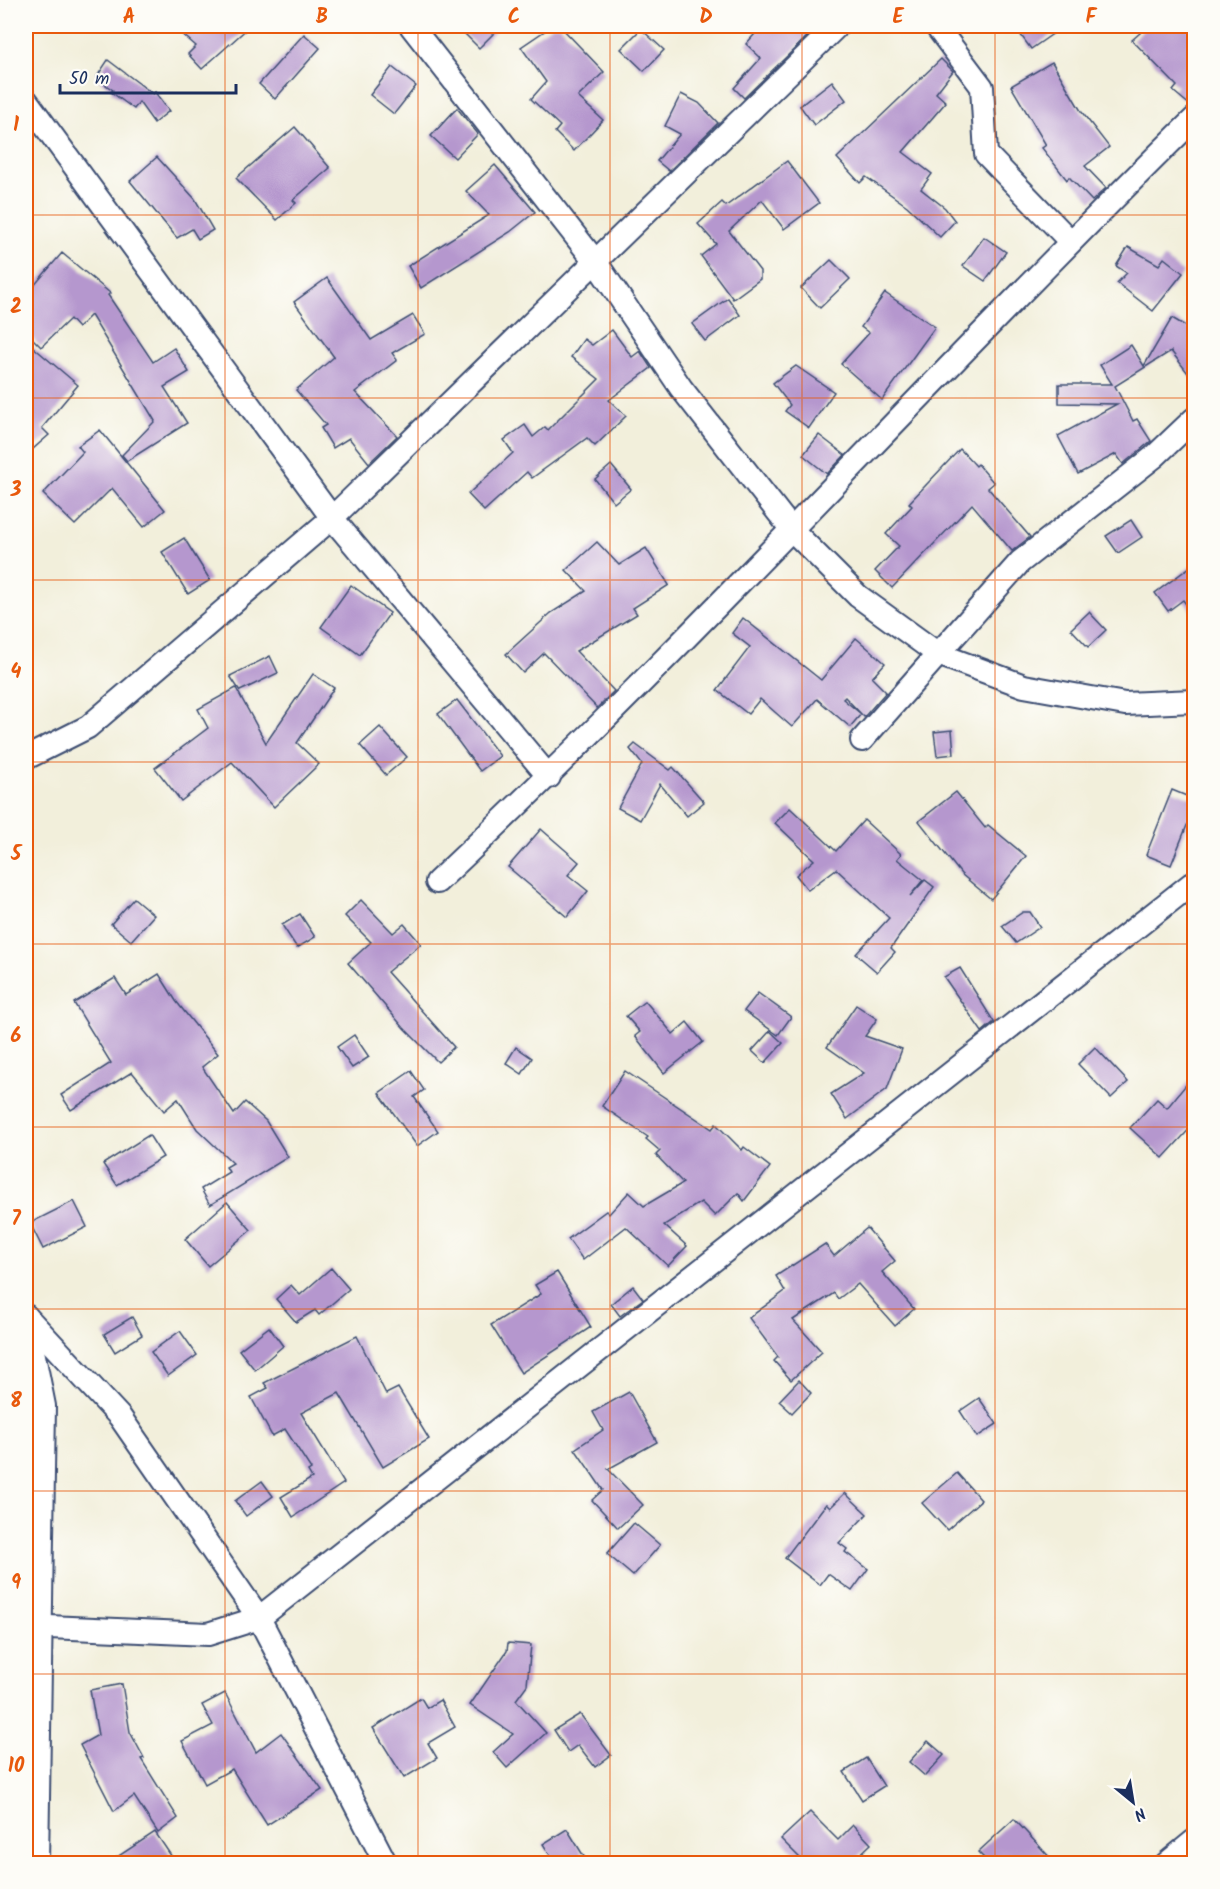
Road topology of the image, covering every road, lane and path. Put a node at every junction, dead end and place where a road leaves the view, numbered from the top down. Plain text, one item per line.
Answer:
1 (411, 26) edge
2 (837, 26) edge
3 (936, 26) edge
4 (26, 100) edge
5 (1194, 119) edge
6 (1070, 241) junction
7 (595, 261) junction
8 (1194, 419) edge
9 (332, 518) junction
10 (792, 530) junction
11 (938, 654) junction
12 (1194, 701) edge
13 (862, 740) dead end
14 (26, 758) edge
15 (549, 777) junction
16 (437, 882) dead end
17 (1194, 882) edge
18 (26, 1316) edge
19 (259, 1618) junction
20 (33, 1627) edge
21 (1194, 1841) edge
22 (37, 1863) edge
23 (386, 1863) edge
24 (1166, 1863) edge

1 - 7 street
2 - 7 street
3 - 6 street
4 - 9 street
5 - 6 street
6 - 10 street
7 - 9 street
7 - 10 street
8 - 11 street
9 - 14 street
9 - 15 street
10 - 11 street
10 - 15 street
11 - 12 street
11 - 13 street
15 - 16 street
17 - 19 street
18 - 19 street
18 - 20 street
19 - 20 street
19 - 23 street
20 - 22 street
21 - 24 street

